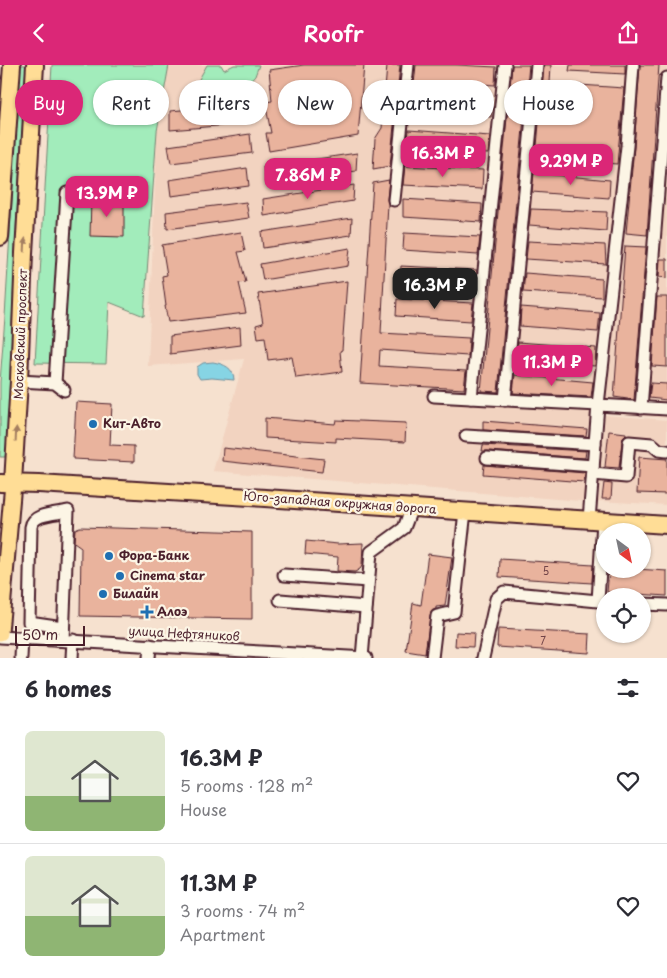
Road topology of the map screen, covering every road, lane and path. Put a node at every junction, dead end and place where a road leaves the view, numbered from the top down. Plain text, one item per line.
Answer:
1 (12, 65) edge
2 (35, 65) edge
3 (408, 65) edge
4 (504, 65) edge
5 (537, 65) edge
6 (633, 65) edge
7 (667, 78) edge
8 (67, 193) dead end
9 (394, 200) dead end
10 (0, 237) edge
11 (19, 381) junction
12 (434, 396) dead end
13 (471, 398) junction
14 (505, 400) junction
15 (598, 405) junction
16 (641, 407) junction
17 (667, 409) edge
18 (466, 436) dead end
19 (595, 444) junction
20 (667, 451) edge
21 (487, 458) dead end
22 (593, 470) junction
23 (7, 483) edge
24 (412, 507) junction
25 (465, 511) junction
26 (596, 520) junction
27 (667, 525) edge
28 (284, 575) dead end
29 (368, 581) junction
30 (601, 588) edge
31 (280, 600) dead end
32 (596, 600) edge
33 (651, 604) edge
34 (667, 605) edge
35 (366, 607) junction
36 (63, 627) junction
37 (0, 635) edge
38 (22, 638) junction
39 (68, 640) junction
40 (150, 645) junction
41 (21, 658) edge
42 (72, 658) edge
43 (149, 658) edge
44 (362, 658) edge
45 (366, 658) edge
46 (432, 658) edge
47 (483, 658) edge

1 - 10 highway
11 -> 2 highway, Московский проспект
3 - 9 street
4 - 13 street
5 - 14 street
6 - 15 street
7 - 16 street
8 - 11 street
23 -> 11 highway, Московский проспект
12 - 13 street
13 - 14 street
14 - 15 street
15 - 16 street
15 - 19 street
16 - 17 street
18 - 19 street
19 - 22 street
20 - 22 street
21 - 22 street
22 - 26 street
23 - 24 highway, Юго-западная окружная дорога
23 - 37 main road, Московский проспект
24 - 25 highway, Юго-западная окружная дорога
24 - 29 street
25 - 26 highway, Юго-западная окружная дорога
25 - 46 street
26 - 27 highway, Юго-западная окружная дорога
26 - 30 street
28 - 29 street
29 - 35 street
31 - 35 street
32 - 47 street
33 - 34 street
35 - 44 street
36 - 36 street
36 - 39 street
37 - 38 street, улица Нефтяников
38 - 39 street, улица Нефтяников
38 - 41 street
39 - 40 street, улица Нефтяников
39 - 42 street
40 - 43 street
40 - 44 street, улица Нефтяников
44 - 45 street, улица Нефтяников

